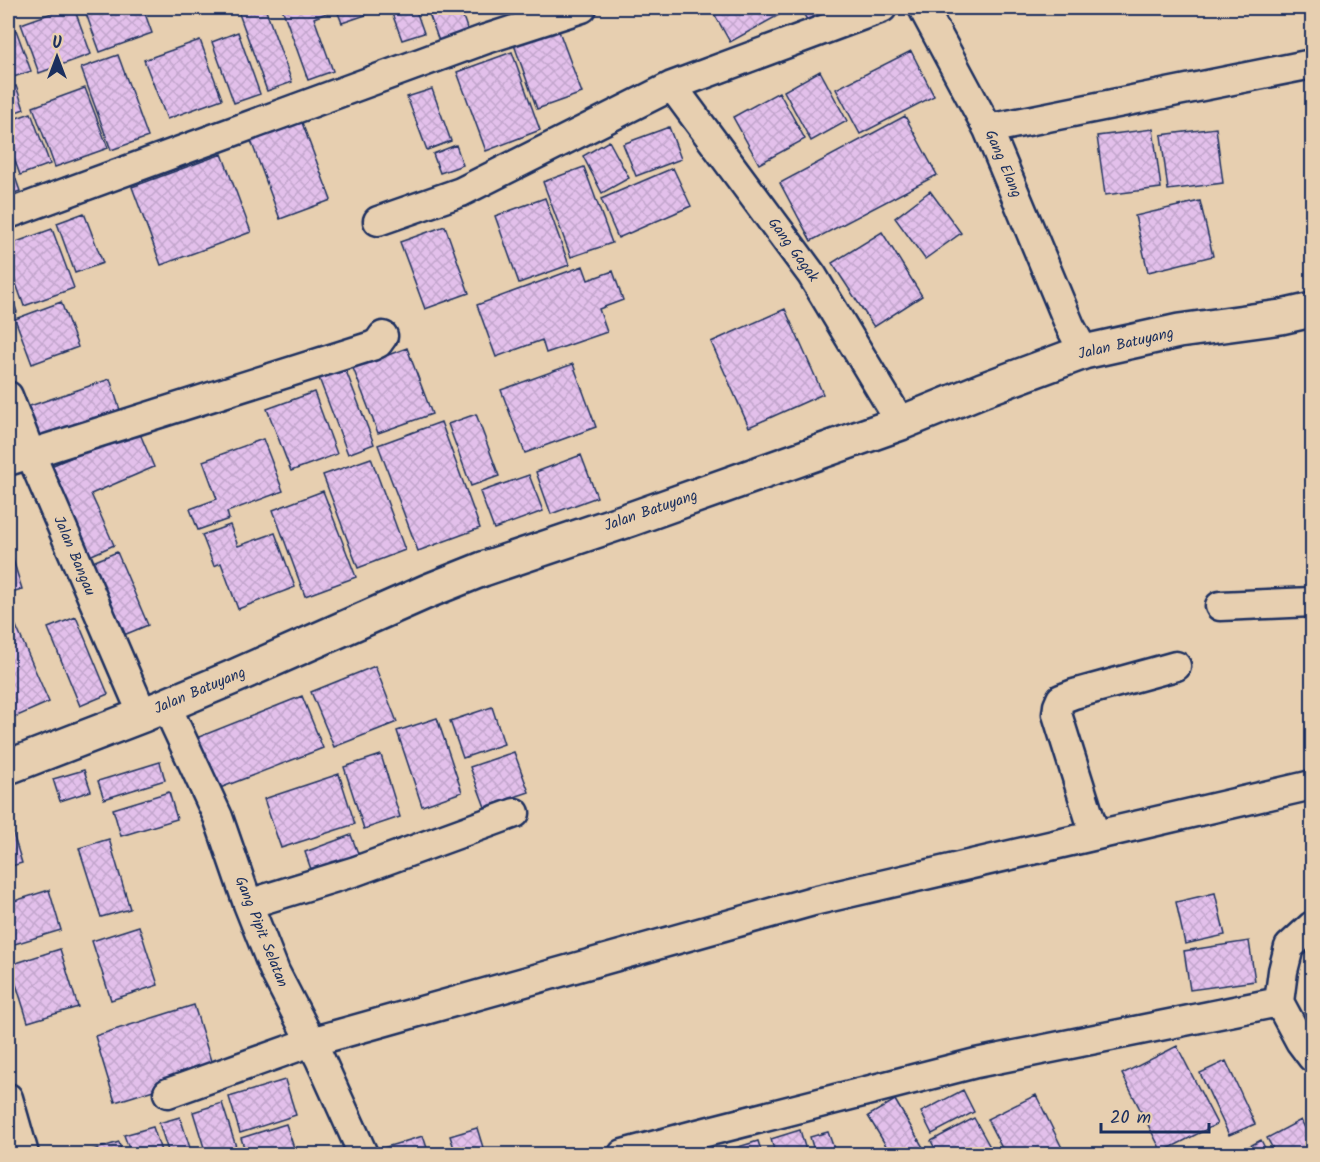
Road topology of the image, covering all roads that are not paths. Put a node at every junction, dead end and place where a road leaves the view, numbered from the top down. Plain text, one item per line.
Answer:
1 (582, 8) edge
2 (882, 8) edge
3 (924, 8) edge
4 (1312, 64) edge
5 (672, 86) junction
6 (988, 129) junction
7 (8, 214) edge
8 (378, 221) dead end
9 (1312, 310) edge
10 (382, 336) dead end
11 (1077, 339) junction
12 (8, 396) edge
13 (901, 423) junction
14 (19, 458) edge
15 (1312, 602) edge
16 (1220, 606) dead end
17 (1176, 666) dead end
18 (154, 710) junction
19 (8, 767) edge
20 (1312, 784) edge
21 (515, 813) dead end
22 (1095, 835) junction
23 (248, 904) junction
24 (1312, 926) edge
25 (1278, 1002) junction
26 (311, 1042) junction
27 (1312, 1057) edge
28 (168, 1093) dead end
29 (8, 1098) edge
30 (24, 1155) edge
31 (363, 1155) edge
32 (624, 1155) edge

1 - 7 street
2 - 5 street
3 - 6 street, Gang Elang
4 - 6 street
5 - 8 street
5 - 13 street, Gang Gagak
6 - 11 street, Gang Elang
9 - 11 street, Jalan Batuyang
10 - 14 street
11 - 13 street, Jalan Batuyang
12 - 14 street, Jalan Bangau
13 - 18 street, Jalan Batuyang
14 - 18 street, Jalan Bangau
15 - 16 street
17 - 22 street
18 - 19 street, Jalan Batuyang
18 - 23 street, Gang Pipit Selatan
20 - 22 street
21 - 23 street
22 - 26 street
23 - 26 street, Gang Pipit Selatan
24 - 25 street
25 - 27 street
25 - 32 street
26 - 28 street
26 - 31 street, Gang Pipit Selatan
29 - 30 street

